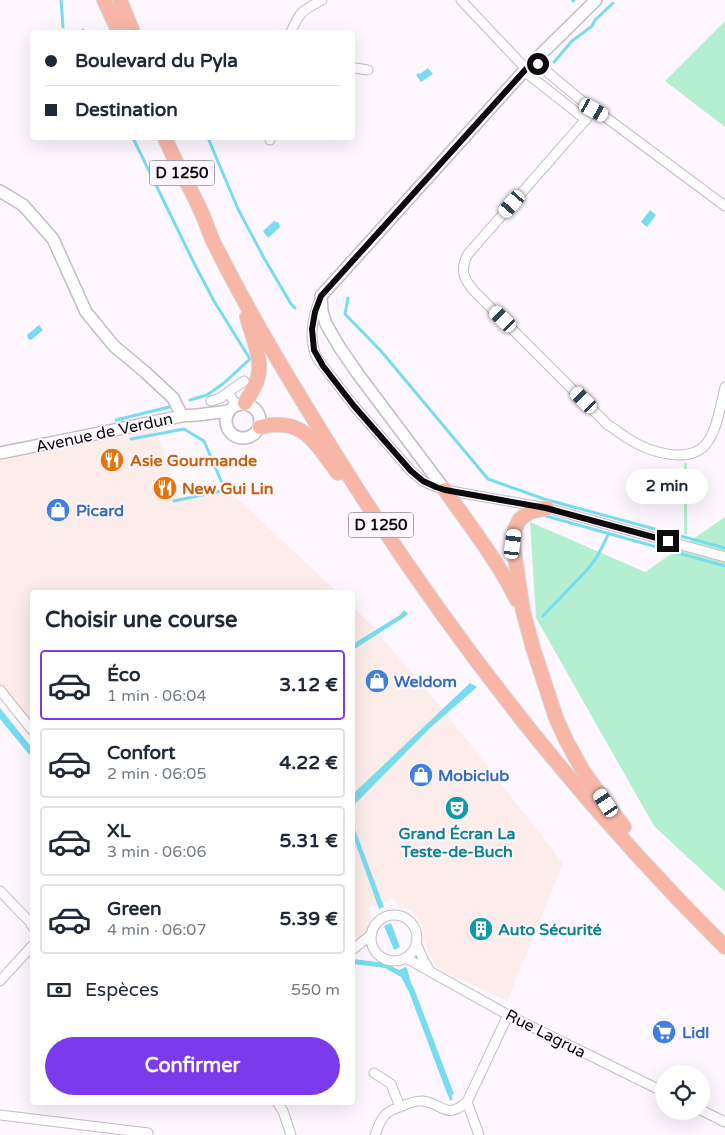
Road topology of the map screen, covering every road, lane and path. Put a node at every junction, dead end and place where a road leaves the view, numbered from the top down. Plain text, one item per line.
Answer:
1 (104, 0) edge
2 (120, 0) edge
3 (322, 0) edge
4 (461, 0) edge
5 (596, 0) edge
6 (118, 30) edge
7 (132, 30) edge
8 (292, 30) edge
9 (528, 67) junction
10 (355, 68) edge
11 (368, 70) dead end
12 (594, 110) junction
13 (586, 120) junction
14 (166, 140) edge
15 (175, 140) edge
16 (0, 191) edge
17 (725, 206) edge
18 (200, 208) junction
19 (238, 290) junction
20 (321, 296) junction
21 (244, 381) dead end
22 (725, 387) edge
23 (228, 392) junction
24 (211, 402) dead end
25 (236, 406) junction
26 (208, 414) junction
27 (182, 416) junction
28 (226, 425) junction
29 (260, 427) junction
30 (0, 453) edge
31 (445, 490) junction
32 (546, 508) junction
33 (395, 548) junction
34 (725, 557) edge
35 (523, 612) junction
36 (0, 690) edge
37 (30, 728) edge
38 (0, 891) edge
39 (30, 922) edge
40 (705, 927) junction
41 (372, 934) junction
42 (416, 943) junction
43 (355, 947) edge
44 (725, 947) edge
45 (30, 948) edge
46 (355, 949) edge
47 (376, 952) junction
48 (406, 958) junction
49 (430, 971) junction
50 (0, 981) edge
51 (508, 1015) junction
52 (374, 1073) dead end
53 (655, 1088) edge
54 (467, 1102) junction
55 (279, 1105) edge
56 (400, 1107) junction
57 (710, 1114) edge
58 (0, 1116) edge
59 (725, 1122) edge
60 (148, 1133) dead end
61 (291, 1135) edge
62 (375, 1135) edge
63 (479, 1135) edge

1 - 6 main road
2 - 7 main road
3 - 8 street
4 - 9 street
5 - 9 street
9 - 12 street
9 - 13 street
9 - 20 street
10 - 11 street
12 - 13 street
12 - 17 street
13 - 22 street
14 - 18 main road, D 1250
15 - 18 main road, D 1250
16 - 27 street
18 - 19 main road, D 1250
19 - 25 main road
19 - 33 main road, D 1250
20 - 31 street
20 - 31 street
21 - 23 street
23 - 24 street
23 - 25 street
25 - 26 street, Avenue de Verdun
25 - 28 street
25 - 29 street
26 - 27 street, Avenue de Verdun
26 - 28 street
27 - 30 street, Avenue de Verdun
28 - 29 street
29 - 33 main road
31 - 32 street
31 - 35 main road
32 - 34 street
32 - 35 main road
33 - 40 main road, D 1250
35 - 40 main road
36 - 37 street
38 - 39 street
40 - 44 main road, D 1250
41 - 42 street
41 - 43 street
41 - 47 street
42 - 48 street
42 - 49 street
45 - 50 street
46 - 47 street
47 - 48 street
48 - 49 street, Rue Lagrua
49 - 51 street, Rue Lagrua
51 - 53 street, Rue Lagrua
51 - 54 street
52 - 56 street
54 - 56 street
54 - 63 street
55 - 61 street
56 - 62 street
57 - 59 street
58 - 60 street

